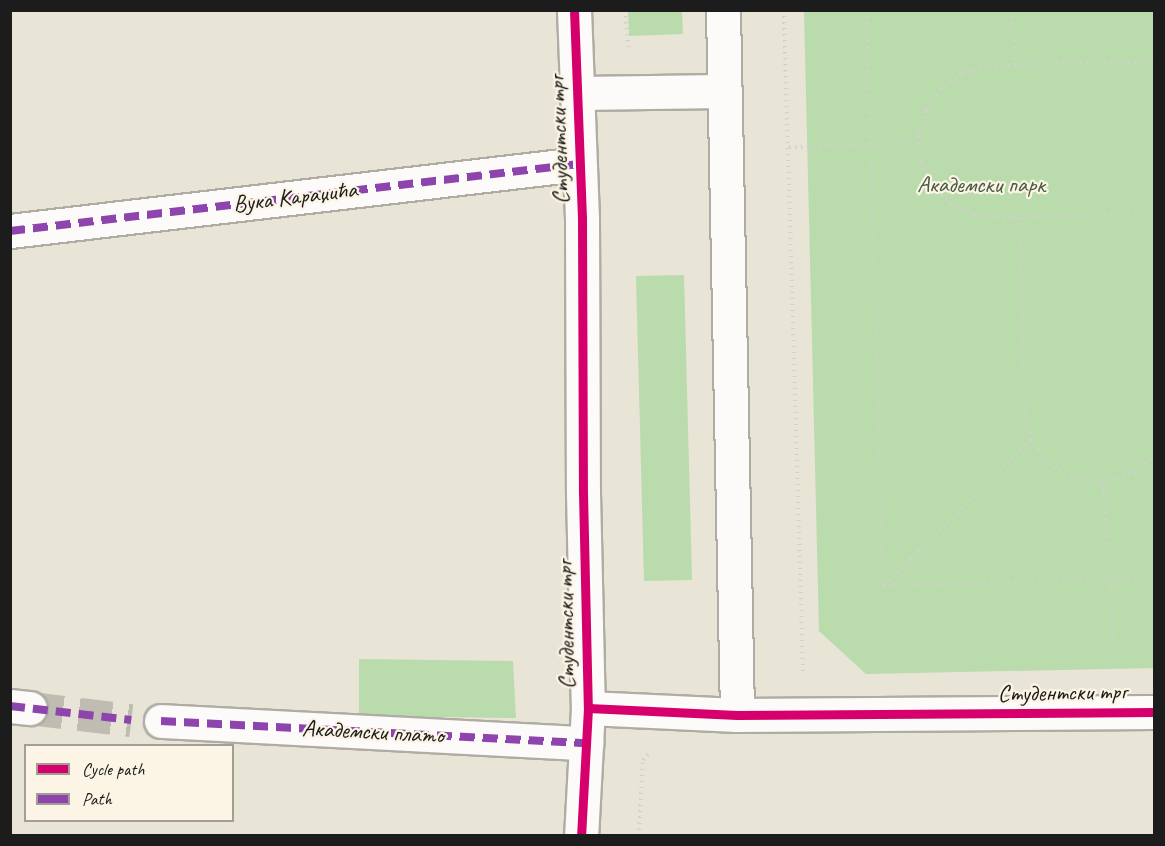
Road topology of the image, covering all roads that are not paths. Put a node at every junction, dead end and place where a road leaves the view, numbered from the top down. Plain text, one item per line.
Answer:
1 (574, 10) edge
2 (723, 10) edge
3 (724, 91) junction
4 (577, 93) junction
5 (579, 164) junction
6 (10, 231) edge
7 (588, 708) junction
8 (1155, 712) edge
9 (737, 715) junction
10 (161, 721) tunnel mouth
11 (586, 742) junction
12 (580, 836) edge

1 - 4 street, Студентски трг
2 - 3 street
3 - 4 street
3 - 9 street
4 - 5 street, Студентски трг
5 - 6 street, Вука Караџића
5 - 7 street, Студентски трг
7 - 9 street, Студентски трг
7 - 11 street
8 - 9 street, Студентски трг
10 - 11 street, Академски плато
11 - 12 street

